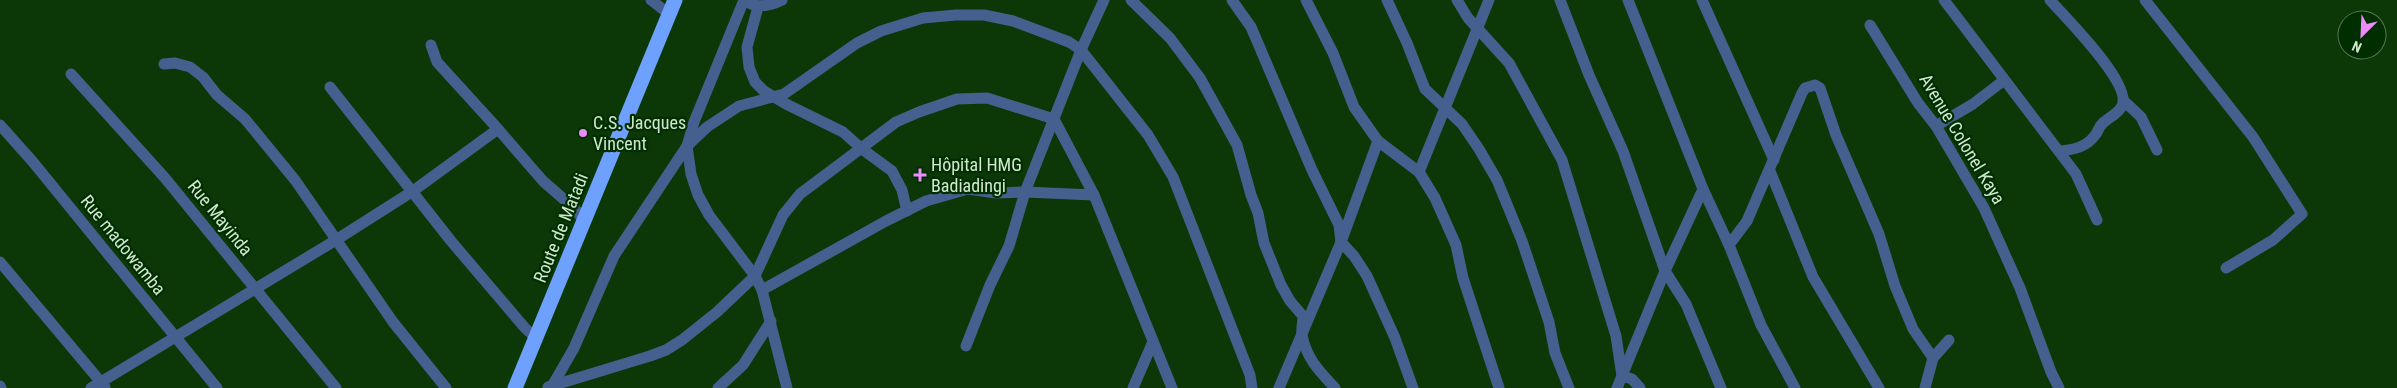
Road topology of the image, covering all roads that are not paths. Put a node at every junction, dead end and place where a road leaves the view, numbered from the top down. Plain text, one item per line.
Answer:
1 (651, 0) edge
2 (675, 0) edge
3 (782, 0) edge
4 (1104, 0) edge
5 (1131, 0) edge
6 (1232, 0) edge
7 (1306, 0) edge
8 (1387, 0) edge
9 (1456, 0) edge
10 (1489, 0) edge
11 (1560, 0) edge
12 (1628, 0) edge
13 (1702, 0) edge
14 (1944, 0) edge
15 (2050, 0) edge
16 (2145, 0) edge
17 (744, 1) edge
18 (758, 7) junction
19 (669, 14) junction
20 (1870, 25) dead end
21 (1478, 28) junction
22 (431, 45) dead end
23 (1081, 50) junction
24 (164, 64) dead end
25 (71, 74) dead end
26 (2003, 81) junction
27 (330, 87) dead end
28 (776, 98) junction
29 (2123, 100) junction
30 (1445, 109) junction
31 (1054, 119) junction
32 (0, 125) edge
33 (1936, 126) junction
34 (498, 129) junction
35 (1378, 140) junction
36 (687, 146) junction
37 (862, 150) junction
38 (2156, 150) dead end
39 (2059, 151) junction
40 (1772, 165) junction
41 (1419, 172) junction
42 (1703, 189) junction
43 (413, 190) junction
44 (1025, 192) junction
45 (1094, 195) junction
46 (907, 211) junction
47 (2098, 220) dead end
48 (584, 221) junction
49 (336, 240) junction
50 (1341, 242) junction
51 (1729, 245) junction
52 (0, 262) edge
53 (2226, 268) dead end
54 (1665, 271) junction
55 (755, 276) junction
56 (255, 290) junction
57 (762, 290) junction
58 (771, 321) junction
59 (1302, 334) junction
60 (175, 338) junction
61 (536, 338) junction
62 (1948, 340) dead end
63 (1152, 344) junction
64 (966, 346) dead end
65 (1933, 358) junction
66 (1622, 376) junction
67 (100, 386) edge
68 (550, 387) edge
69 (217, 388) edge
70 (336, 388) edge
71 (446, 388) edge
72 (515, 388) edge
73 (718, 388) edge
74 (787, 388) edge
75 (1133, 388) edge
76 (1172, 388) edge
77 (1252, 388) edge
78 (1280, 388) edge
79 (1335, 388) edge
80 (1414, 388) edge
81 (1499, 388) edge
82 (1569, 388) edge
83 (1617, 388) edge
84 (1640, 388) edge
85 (1721, 388) edge
86 (1795, 388) edge
87 (1879, 388) edge
88 (1925, 388) edge
89 (2060, 388) edge

1 - 19 street
2 - 19 highway, Route de Matadi
3 - 18 street
4 - 23 street
5 - 59 street
6 - 50 street
7 - 35 street
8 - 30 street
9 - 21 street
10 - 21 street
11 - 54 street
12 - 42 street
13 - 40 street
14 - 26 street
15 - 29 street
16 - 53 street
17 - 18 street
17 - 36 street
18 - 28 street
19 - 48 highway, Route de Matadi
20 - 33 street, Avenue Colonel Kaya
21 - 30 street
21 - 66 street
22 - 34 street
23 - 28 street
23 - 31 street
23 - 77 street
24 - 49 street
25 - 56 street, Rue Mayinda
26 - 33 street
26 - 39 street
27 - 43 street
28 - 36 street
28 - 37 street
29 - 38 street
29 - 39 street
30 - 41 street
30 - 82 street
31 - 37 street
31 - 44 street
31 - 45 street
32 - 60 street, Rue madowamba
33 - 89 street, Avenue Colonel Kaya
34 - 43 street
34 - 48 street
35 - 41 street
35 - 50 street
36 - 55 street
36 - 68 street
37 - 46 street
37 - 55 street
39 - 47 street
40 - 51 street
40 - 65 street
40 - 87 street
41 - 81 street
42 - 51 street
42 - 54 street
43 - 49 street
43 - 61 street
44 - 45 street
44 - 46 street
44 - 64 street
45 - 63 street
46 - 57 street
48 - 61 highway, Route de Matadi
49 - 56 street
49 - 71 street
50 - 59 street
50 - 80 street
51 - 86 street
52 - 67 street
54 - 66 street
54 - 85 street
55 - 57 street
55 - 68 street
56 - 60 street
56 - 70 street, Rue Mayinda
57 - 58 street
58 - 73 street
58 - 74 street
59 - 78 street
59 - 79 street
60 - 67 street
60 - 69 street, Rue madowamba
61 - 72 highway, Route de Matadi
62 - 65 street
63 - 75 street
63 - 76 street
65 - 88 street
66 - 83 street
66 - 84 street

